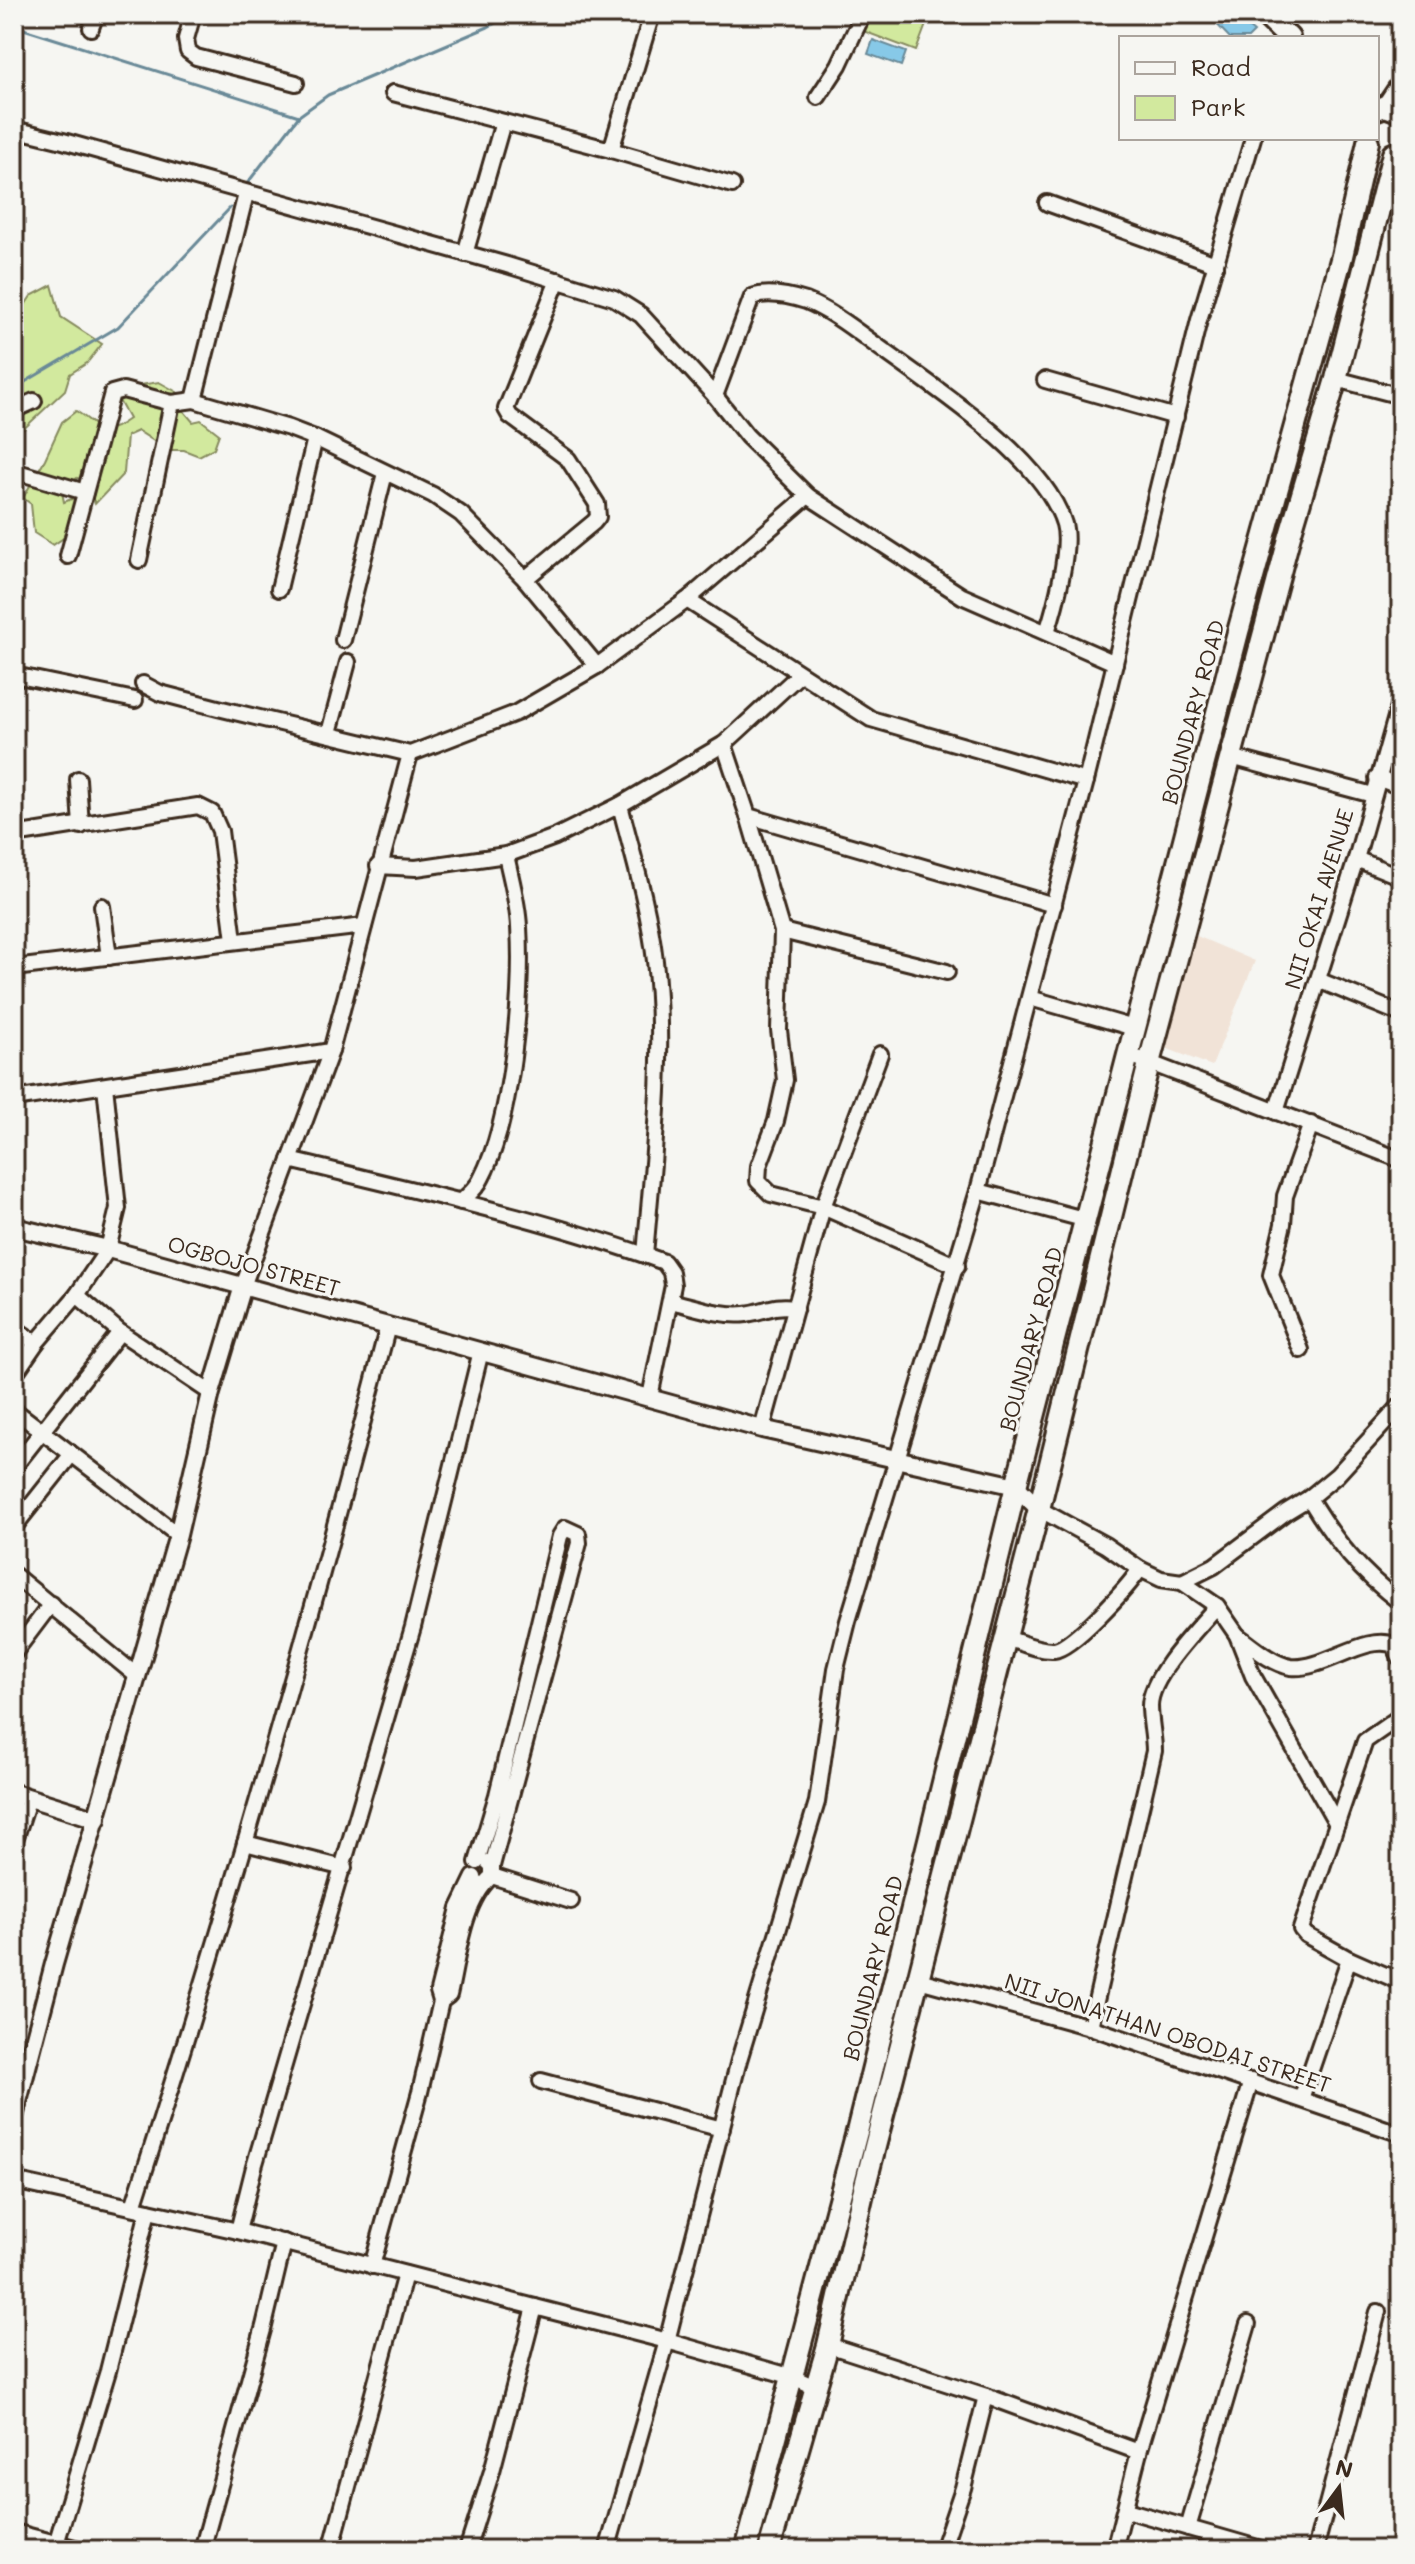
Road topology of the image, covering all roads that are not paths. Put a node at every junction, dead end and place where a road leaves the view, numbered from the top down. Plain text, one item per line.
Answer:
1 (193, 14) edge
2 (652, 14) edge
3 (863, 14) edge
4 (1264, 14) edge
5 (1285, 36) edge
6 (1401, 82) edge
7 (296, 83) dead end
8 (393, 93) dead end
9 (818, 97) dead end
10 (1384, 108) edge
11 (503, 122) junction
12 (14, 129) edge
13 (1252, 140) edge
14 (1367, 140) edge
15 (611, 150) junction
16 (1397, 151) edge
17 (732, 185) dead end
18 (246, 194) junction
19 (1047, 203) dead end
20 (465, 254) junction
21 (1216, 264) junction
22 (558, 280) junction
23 (1336, 379) junction
24 (1045, 380) dead end
25 (715, 396) junction
26 (1401, 396) edge
27 (194, 400) junction
28 (34, 401) dead end
29 (172, 403) junction
30 (14, 410) edge
31 (1176, 417) junction
32 (315, 438) junction
33 (14, 471) edge
34 (385, 473) junction
35 (85, 492) junction
36 (808, 496) junction
37 (68, 556) dead end
38 (139, 560) dead end
39 (525, 579) junction
40 (279, 589) dead end
41 (687, 600) junction
42 (1047, 632) junction
43 (343, 640) dead end
44 (348, 662) dead end
45 (1115, 663) junction
46 (597, 666) junction
47 (14, 675) edge
48 (799, 675) junction
49 (143, 684) dead end
50 (1401, 699) edge
51 (135, 700) dead end
52 (329, 733) junction
53 (724, 744) junction
54 (410, 754) junction
55 (1231, 757) junction
56 (1377, 778) junction
57 (78, 779) dead end
58 (1086, 781) junction
59 (1401, 787) edge
60 (1373, 795) junction
61 (620, 805) junction
62 (748, 816) junction
63 (81, 826) junction
64 (14, 835) edge
65 (506, 855) junction
66 (1356, 859) junction
67 (378, 866) junction
68 (1401, 877) edge
69 (1054, 905) junction
70 (102, 906) dead end
71 (364, 926) junction
72 (782, 931) junction
73 (234, 940) junction
74 (109, 957) junction
75 (14, 968) edge
76 (947, 972) dead end
77 (1318, 980) junction
78 (1030, 998) junction
79 (1401, 1014) edge
80 (1134, 1028) junction
81 (331, 1051) junction
82 (880, 1054) dead end
83 (1127, 1054) junction
84 (1149, 1063) junction
85 (105, 1086) junction
86 (14, 1099) edge
87 (1276, 1112) junction
88 (1311, 1124) junction
89 (290, 1160) junction
90 (1401, 1160) edge
91 (479, 1183) junction
92 (978, 1191) junction
93 (461, 1202) junction
94 (823, 1207) junction
95 (494, 1210) junction
96 (1087, 1220) junction
97 (14, 1227) edge
98 (108, 1249) junction
99 (645, 1255) junction
100 (957, 1266) junction
101 (243, 1286) junction
102 (77, 1295) junction
103 (670, 1301) junction
104 (796, 1307) junction
105 (388, 1326) junction
106 (14, 1328) edge
107 (120, 1332) junction
108 (36, 1343) junction
109 (1301, 1350) dead end
110 (481, 1351) junction
111 (14, 1375) edge
112 (211, 1393) junction
113 (650, 1397) junction
114 (1401, 1405) edge
115 (14, 1410) edge
116 (762, 1429) junction
117 (42, 1433) junction
118 (71, 1455) junction
119 (897, 1457) junction
120 (14, 1467) edge
121 (1016, 1486) junction
122 (1309, 1498) junction
123 (1039, 1509) junction
124 (14, 1527) edge
125 (178, 1535) junction
126 (1140, 1569) junction
127 (14, 1575) edge
128 (1182, 1582) junction
129 (1401, 1603) edge
130 (51, 1604) junction
131 (1217, 1606) junction
132 (1237, 1635) junction
133 (1006, 1638) junction
134 (14, 1653) edge
135 (1401, 1659) edge
136 (137, 1676) junction
137 (1401, 1716) edge
138 (21, 1795) edge
139 (97, 1819) junction
140 (1337, 1824) junction
141 (14, 1843) edge
142 (245, 1843) junction
143 (344, 1868) junction
144 (484, 1873) junction
145 (571, 1901) dead end
146 (1349, 1959) junction
147 (919, 1980) junction
148 (1401, 1982) edge
149 (1090, 2027) junction
150 (541, 2081) dead end
151 (1251, 2081) junction
152 (16, 2094) edge
153 (1301, 2099) junction
154 (14, 2117) edge
155 (722, 2129) junction
156 (1401, 2134) edge
157 (14, 2181) edge
158 (141, 2209) junction
159 (238, 2231) junction
160 (284, 2242) junction
161 (372, 2266) junction
162 (405, 2274) junction
163 (535, 2307) junction
164 (1378, 2312) dead end
165 (1248, 2324) dead end
166 (667, 2341) junction
167 (828, 2345) junction
168 (793, 2377) junction
169 (815, 2387) junction
170 (986, 2396) junction
171 (1139, 2452) junction
172 (1126, 2510) junction
173 (1188, 2528) junction
174 (14, 2532) edge
175 (1213, 2543) edge
176 (56, 2544) junction
177 (82, 2550) edge
178 (202, 2550) edge
179 (331, 2550) edge
180 (467, 2550) edge
181 (607, 2550) edge
182 (746, 2550) edge
183 (769, 2550) edge
184 (942, 2550) edge
185 (1114, 2550) edge
186 (1265, 2550) edge
187 (1315, 2550) edge

1 - 7 street
2 - 15 street
3 - 9 street
4 - 5 main road
6 - 10 street
8 - 11 street
11 - 15 street
11 - 20 street
12 - 18 street
13 - 21 street
14 - 16 main road
14 - 80 main road, BOUNDARY ROAD
15 - 17 street
16 - 23 main road
18 - 20 street
18 - 27 street
19 - 21 street
20 - 22 street
21 - 31 street
22 - 25 street
22 - 39 street
23 - 26 street
23 - 55 main road
24 - 31 street
25 - 36 street
25 - 42 street
27 - 29 street
27 - 32 street
28 - 30 street
29 - 35 street
29 - 38 street
31 - 45 street
32 - 34 street
32 - 40 street
33 - 35 street
34 - 39 street
34 - 43 street
35 - 37 street
36 - 41 street
36 - 42 street
39 - 46 street
41 - 46 street
41 - 48 street
42 - 45 street
44 - 52 street
45 - 58 street
46 - 54 street
47 - 51 street
48 - 53 street
48 - 58 street
49 - 52 street
50 - 56 street, NII OKAI AVENUE
52 - 54 street
53 - 61 street
53 - 62 street
54 - 67 street
55 - 60 street
55 - 84 main road
56 - 59 street
56 - 60 street, NII OKAI AVENUE
57 - 63 street
58 - 69 street
60 - 66 street, NII OKAI AVENUE
61 - 65 street
61 - 99 street
62 - 69 street
62 - 72 street
63 - 64 street
63 - 73 street
65 - 67 street
65 - 91 street
66 - 68 street
66 - 77 street, NII OKAI AVENUE
67 - 71 street
69 - 78 street
70 - 74 street
71 - 73 street
71 - 81 street
72 - 76 street
72 - 94 street
73 - 74 street
74 - 75 street
77 - 79 street
77 - 87 street, NII OKAI AVENUE
78 - 80 street
78 - 92 street
80 - 83 main road, BOUNDARY ROAD
81 - 85 street
81 - 89 street
82 - 94 street
83 - 84 street
83 - 96 main road, BOUNDARY ROAD
84 - 87 street
84 - 123 main road
85 - 86 street
85 - 98 street
87 - 88 street
88 - 90 street
88 - 109 street
89 - 93 street
89 - 101 street
91 - 93 street
91 - 95 street
92 - 96 street
92 - 100 street
93 - 95 street
94 - 100 street
94 - 104 street
95 - 99 street
96 - 121 main road, BOUNDARY ROAD
97 - 98 street, OGBOJO STREET
98 - 101 street, OGBOJO STREET
98 - 102 street
99 - 103 street
100 - 119 street
101 - 105 street, OGBOJO STREET
101 - 112 street
102 - 107 street
102 - 108 street
103 - 104 street
103 - 113 street
104 - 116 street
105 - 110 street, OGBOJO STREET
105 - 142 street
106 - 108 street
107 - 112 street
107 - 117 street
108 - 111 street
110 - 113 street, OGBOJO STREET
110 - 143 street
112 - 125 street
113 - 116 street, OGBOJO STREET
114 - 122 street
115 - 117 street
116 - 119 street, OGBOJO STREET
117 - 118 street
117 - 120 street
118 - 124 street
118 - 125 street
119 - 121 street, OGBOJO STREET
119 - 155 street
121 - 123 street
121 - 168 main road, BOUNDARY ROAD
122 - 128 street
122 - 129 street
123 - 126 street
123 - 133 main road
125 - 136 street
126 - 128 street
126 - 133 street
127 - 130 street
128 - 131 street
130 - 134 street
130 - 136 street
131 - 132 street
131 - 149 street
132 - 135 street
132 - 140 street
133 - 147 main road
136 - 139 street
137 - 140 street
138 - 139 street
138 - 141 street
139 - 152 street
140 - 146 street
142 - 143 street
142 - 158 street
143 - 159 street
144 - 144 street
144 - 145 street
144 - 161 street
146 - 148 street
146 - 153 street
147 - 149 street, NII JONATHAN OBODAI STREET
147 - 167 main road
149 - 151 street, NII JONATHAN OBODAI STREET
150 - 155 street
151 - 153 street, NII JONATHAN OBODAI STREET
151 - 171 street
152 - 154 street
153 - 156 street, NII JONATHAN OBODAI STREET
155 - 166 street
157 - 158 street
158 - 159 street
158 - 176 street
159 - 160 street
160 - 161 street
160 - 178 street
161 - 162 street
162 - 163 street
162 - 179 street
163 - 166 street
163 - 180 street
164 - 187 street
165 - 173 street
166 - 168 street
166 - 181 street
167 - 169 main road
167 - 170 street
168 - 169 street
168 - 182 main road, BOUNDARY ROAD
169 - 183 main road
170 - 171 street
170 - 184 street
171 - 172 street
172 - 173 street
172 - 185 street
173 - 175 street
174 - 176 street
175 - 186 street
176 - 177 street

